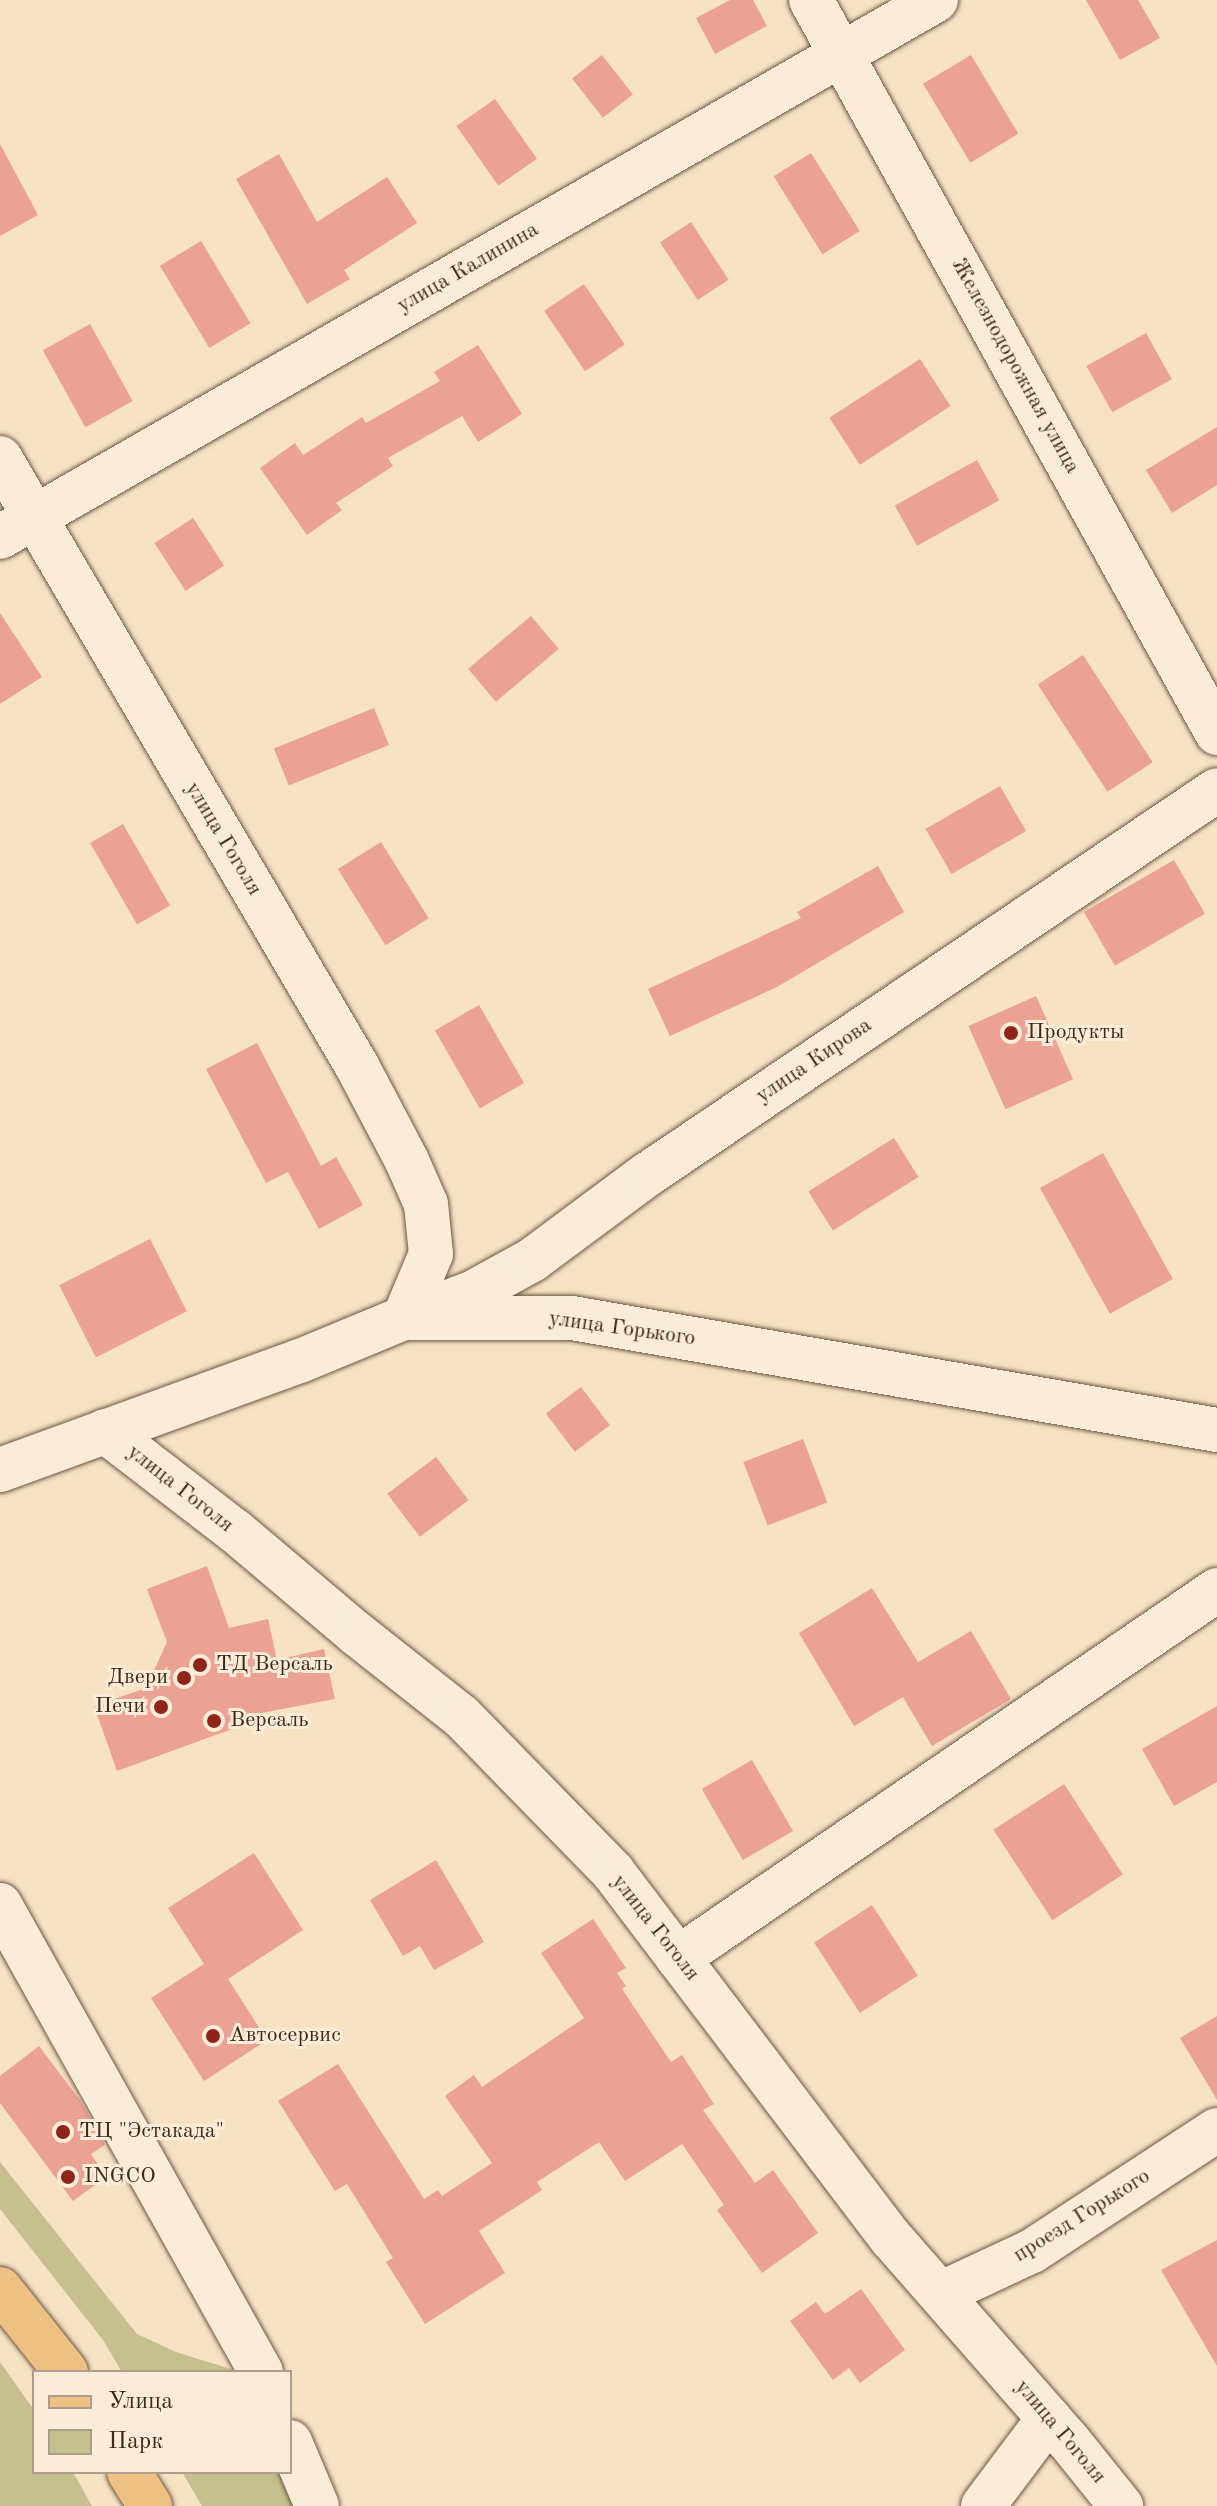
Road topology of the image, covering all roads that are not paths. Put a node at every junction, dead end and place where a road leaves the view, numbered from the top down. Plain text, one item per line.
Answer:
1 (811, 0) edge
2 (936, 0) edge
3 (842, 54) junction
4 (0, 458) edge
5 (17, 527) edge
6 (1217, 733) edge
7 (1217, 790) edge
8 (404, 1318) junction
9 (1217, 1430) edge
10 (105, 1431) junction
11 (0, 1470) edge
12 (1217, 1590) edge
13 (0, 1905) edge
14 (678, 1958) junction
15 (1217, 2130) edge
16 (0, 2289) edge
17 (942, 2293) junction
18 (64, 2370) edge
19 (260, 2370) edge
20 (1049, 2418) junction
21 (292, 2447) edge
22 (130, 2474) edge
23 (150, 2506) edge
24 (317, 2506) edge
25 (983, 2506) edge
26 (1121, 2506) edge

1 - 3 street, Железнодорожная улица
2 - 3 street, улица Калинина
3 - 5 street, улица Калинина
3 - 6 street, Железнодорожная улица
4 - 5 street, улица Гоголя
5 - 8 street, улица Гоголя
7 - 8 street, улица Кирова
8 - 9 street, улица Горького
8 - 10 street, улица Горького
10 - 11 street, улица Горького
10 - 14 street, улица Гоголя
12 - 14 street
13 - 19 street
14 - 17 street, улица Гоголя
15 - 17 street, проезд Горького
16 - 18 main road
17 - 20 street, улица Гоголя
20 - 25 street
20 - 26 street, улица Гоголя
21 - 24 street
22 - 23 main road

